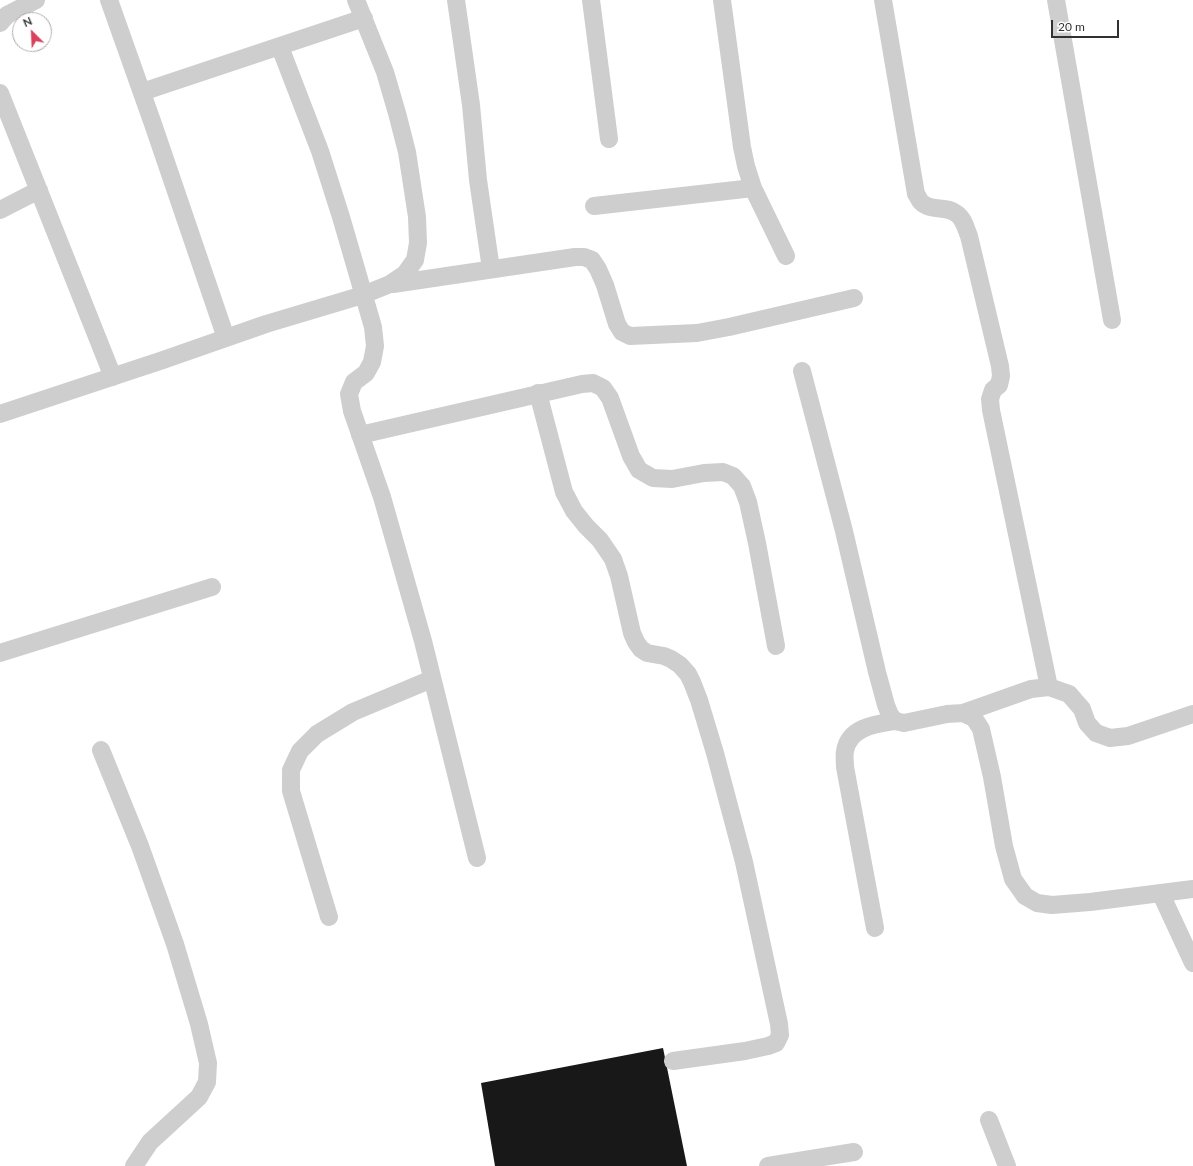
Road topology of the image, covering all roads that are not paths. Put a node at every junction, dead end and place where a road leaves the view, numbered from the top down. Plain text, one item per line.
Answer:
1 (36, 0) edge
2 (109, 0) edge
3 (356, 0) edge
4 (456, 0) edge
5 (591, 0) edge
6 (722, 0) edge
7 (883, 0) edge
8 (1056, 0) edge
9 (364, 18) junction
10 (0, 23) edge
11 (280, 47) junction
12 (142, 92) junction
13 (0, 93) edge
14 (609, 139) dead end
15 (753, 188) junction
16 (39, 190) junction
17 (594, 206) dead end
18 (0, 210) edge
19 (786, 256) dead end
20 (491, 269) junction
21 (390, 284) junction
22 (363, 295) junction
23 (854, 298) dead end
24 (1112, 320) dead end
25 (226, 338) junction
26 (802, 371) dead end
27 (113, 377) junction
28 (538, 394) junction
29 (0, 414) edge
30 (360, 435) junction
31 (212, 587) dead end
32 (776, 646) dead end
33 (0, 653) edge
34 (432, 679) junction
35 (1049, 687) junction
36 (963, 713) junction
37 (1193, 714) edge
38 (895, 721) junction
39 (102, 750) dead end
40 (477, 858) dead end
41 (1193, 890) edge
42 (1161, 894) junction
43 (329, 917) dead end
44 (875, 928) dead end
45 (1193, 963) edge
46 (673, 1060) dead end
47 (989, 1120) dead end
48 (854, 1152) dead end
49 (134, 1166) edge
50 (768, 1166) edge
51 (1007, 1166) edge

1 - 10 street
2 - 12 street
3 - 9 street
4 - 20 street
5 - 14 street
6 - 15 street
7 - 35 street
8 - 24 street
9 - 11 street
9 - 21 street
11 - 12 street
11 - 22 street
12 - 25 street
13 - 16 street
15 - 17 street
15 - 19 street
16 - 18 street
16 - 27 street
20 - 21 street
20 - 23 street
21 - 22 street
22 - 25 street
22 - 30 street
25 - 27 street
26 - 38 street
27 - 29 street
28 - 30 street
28 - 32 street
28 - 46 street
30 - 34 street
31 - 33 street
34 - 40 street
34 - 43 street
35 - 36 street
35 - 37 street
36 - 38 street
36 - 42 street
38 - 44 street
39 - 49 street
41 - 42 street
42 - 45 street
47 - 51 street
48 - 50 street

